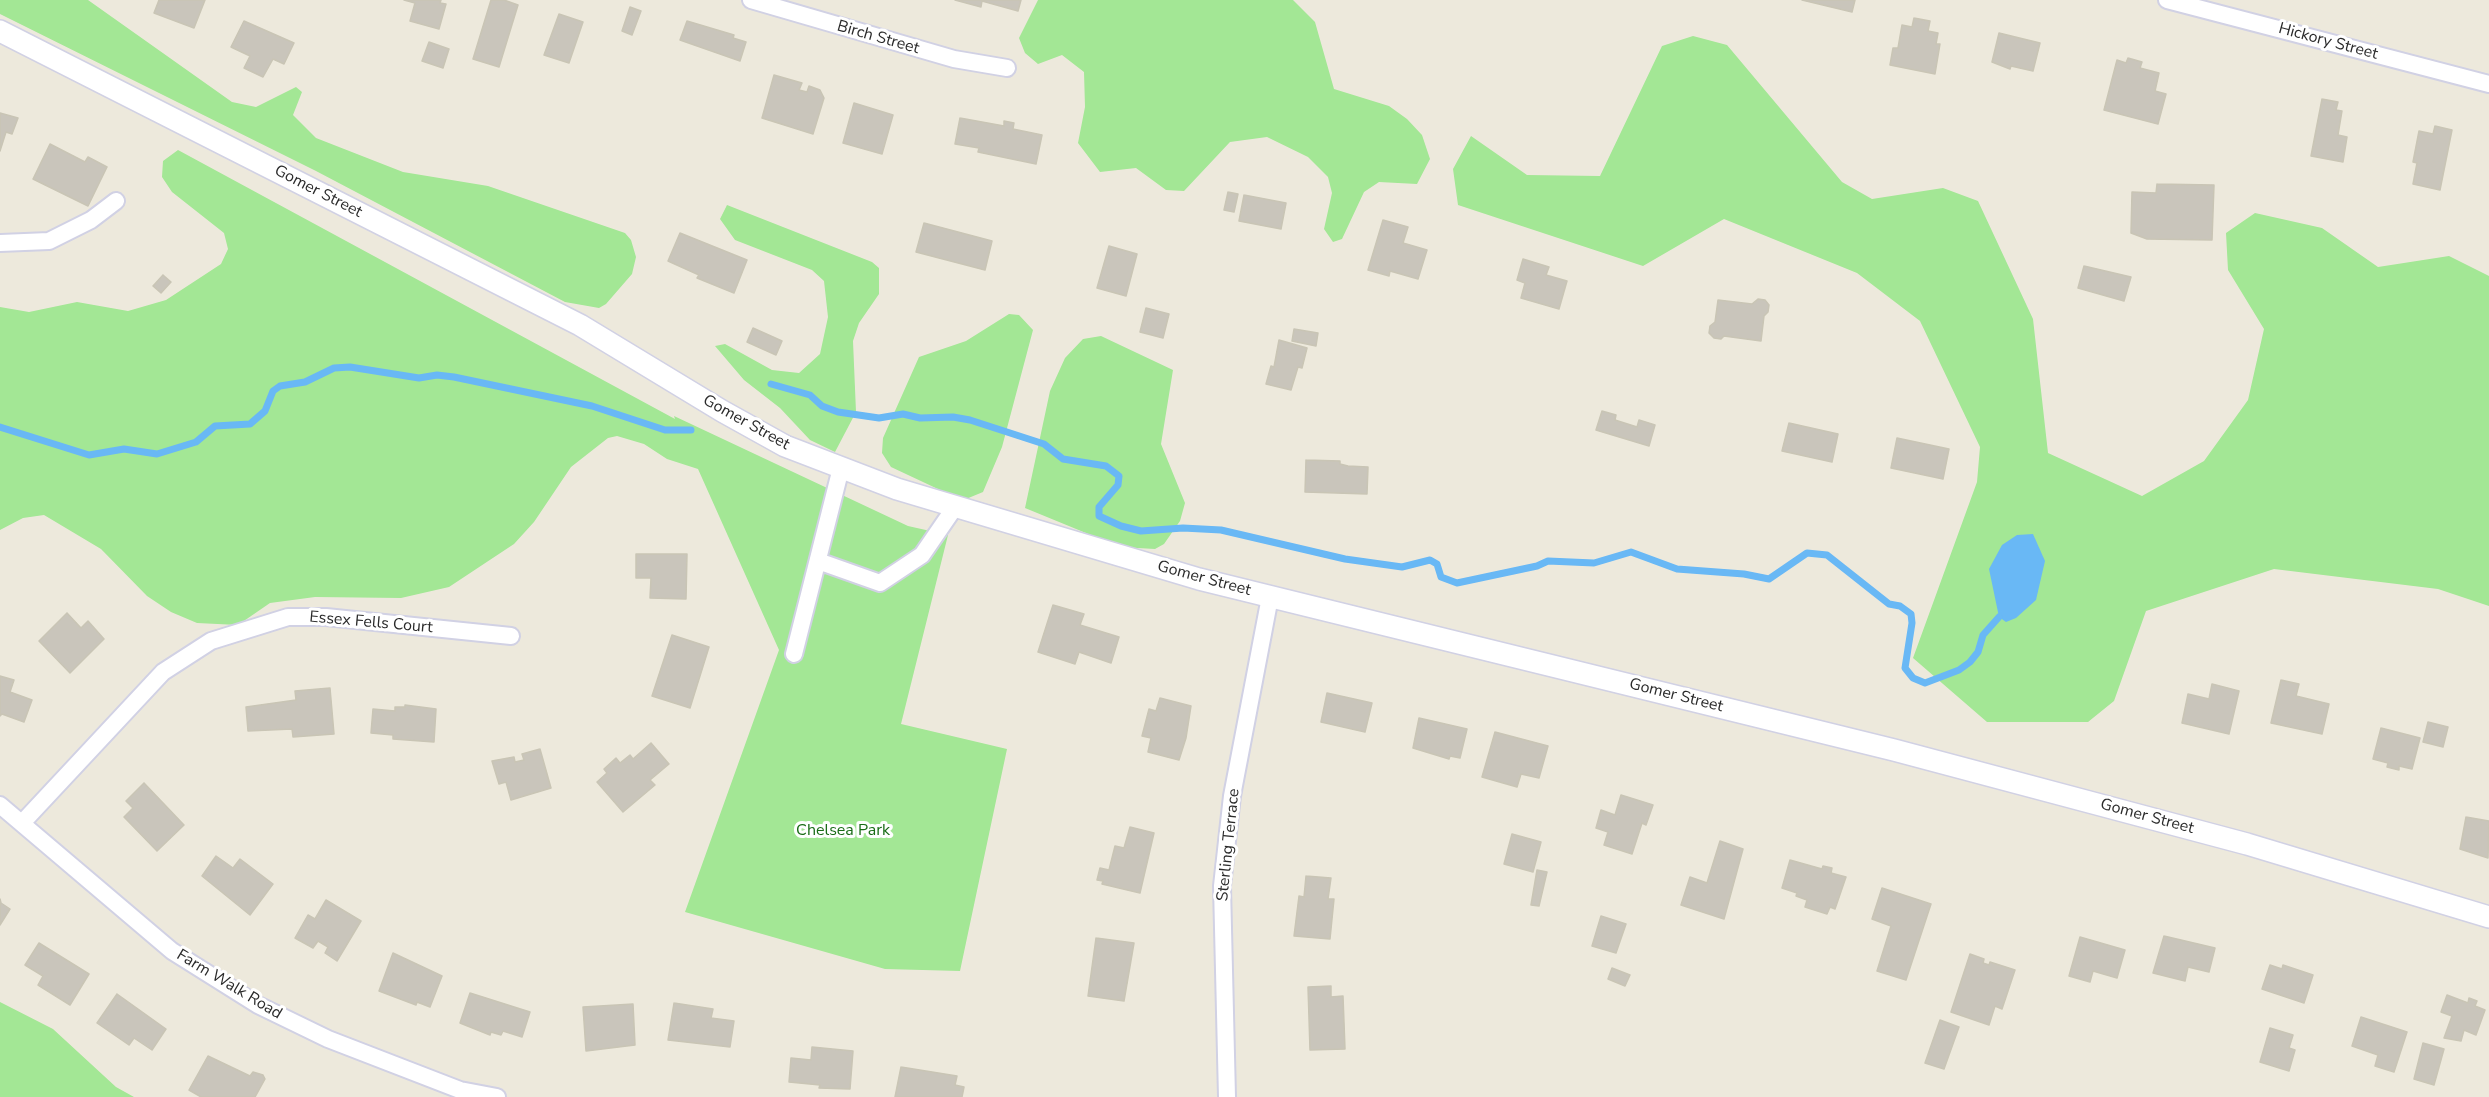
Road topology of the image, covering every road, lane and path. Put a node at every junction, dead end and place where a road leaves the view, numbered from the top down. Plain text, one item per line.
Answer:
1 (751, 0) edge
2 (2167, 0) edge
3 (0, 31) edge
4 (1007, 69) dead end
5 (2489, 84) edge
6 (116, 201) dead end
7 (0, 243) edge
8 (842, 468) junction
9 (955, 507) junction
10 (818, 561) junction
11 (1270, 597) junction
12 (511, 636) dead end
13 (794, 654) dead end
14 (0, 805) edge
15 (22, 823) junction
16 (2489, 917) edge
17 (497, 1097) edge
18 (1227, 1097) edge

1 - 4 street, Birch Street
2 - 5 street, Hickory Street
3 - 8 street, Gomer Street
6 - 7 street
8 - 9 street, Gomer Street
8 - 10 street
9 - 10 street
9 - 11 street, Gomer Street
10 - 13 street
11 - 16 street, Gomer Street
11 - 18 street, Sterling Terrace
12 - 15 street, Essex Fells Court
14 - 15 street, Farm Walk Road
15 - 17 street, Farm Walk Road

